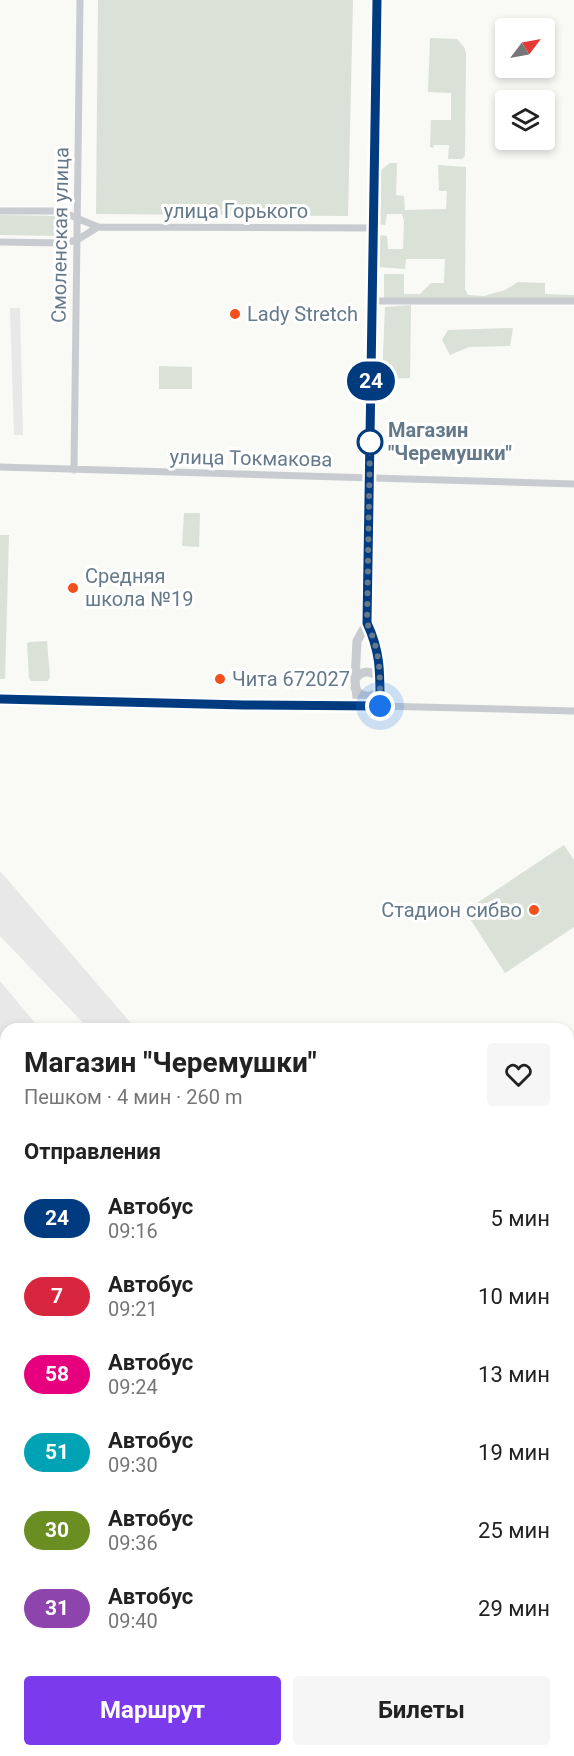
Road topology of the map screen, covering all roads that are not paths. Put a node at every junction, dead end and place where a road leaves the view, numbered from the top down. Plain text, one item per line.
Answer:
1 (80, 0) edge
2 (377, 0) edge
3 (0, 211) edge
4 (77, 218) junction
5 (98, 227) junction
6 (374, 228) junction
7 (77, 240) junction
8 (0, 242) edge
9 (373, 301) junction
10 (574, 301) edge
11 (0, 467) edge
12 (74, 470) junction
13 (370, 478) junction
14 (574, 484) edge
15 (367, 623) junction
16 (355, 684) junction
17 (380, 684) junction
18 (0, 699) edge
19 (358, 706) junction
20 (380, 706) junction
21 (574, 711) edge

1 - 4 street, Смоленская улица
2 - 6 street
3 - 4 street, улица Горького
4 - 5 street, улица Горького
4 - 7 street, Смоленская улица
5 - 6 street, улица Горького
5 - 7 street
6 - 9 street
7 - 8 street
7 - 12 street, Смоленская улица
9 - 10 street
9 - 13 street
11 - 12 street, улица Токмакова
12 - 13 street, улица Токмакова
13 - 14 street, улица Токмакова
13 - 15 street
15 - 16 street
15 - 17 street
16 - 17 street
16 - 17 street
16 - 19 street
17 - 20 street
18 - 19 street
19 - 20 street
20 - 21 street

